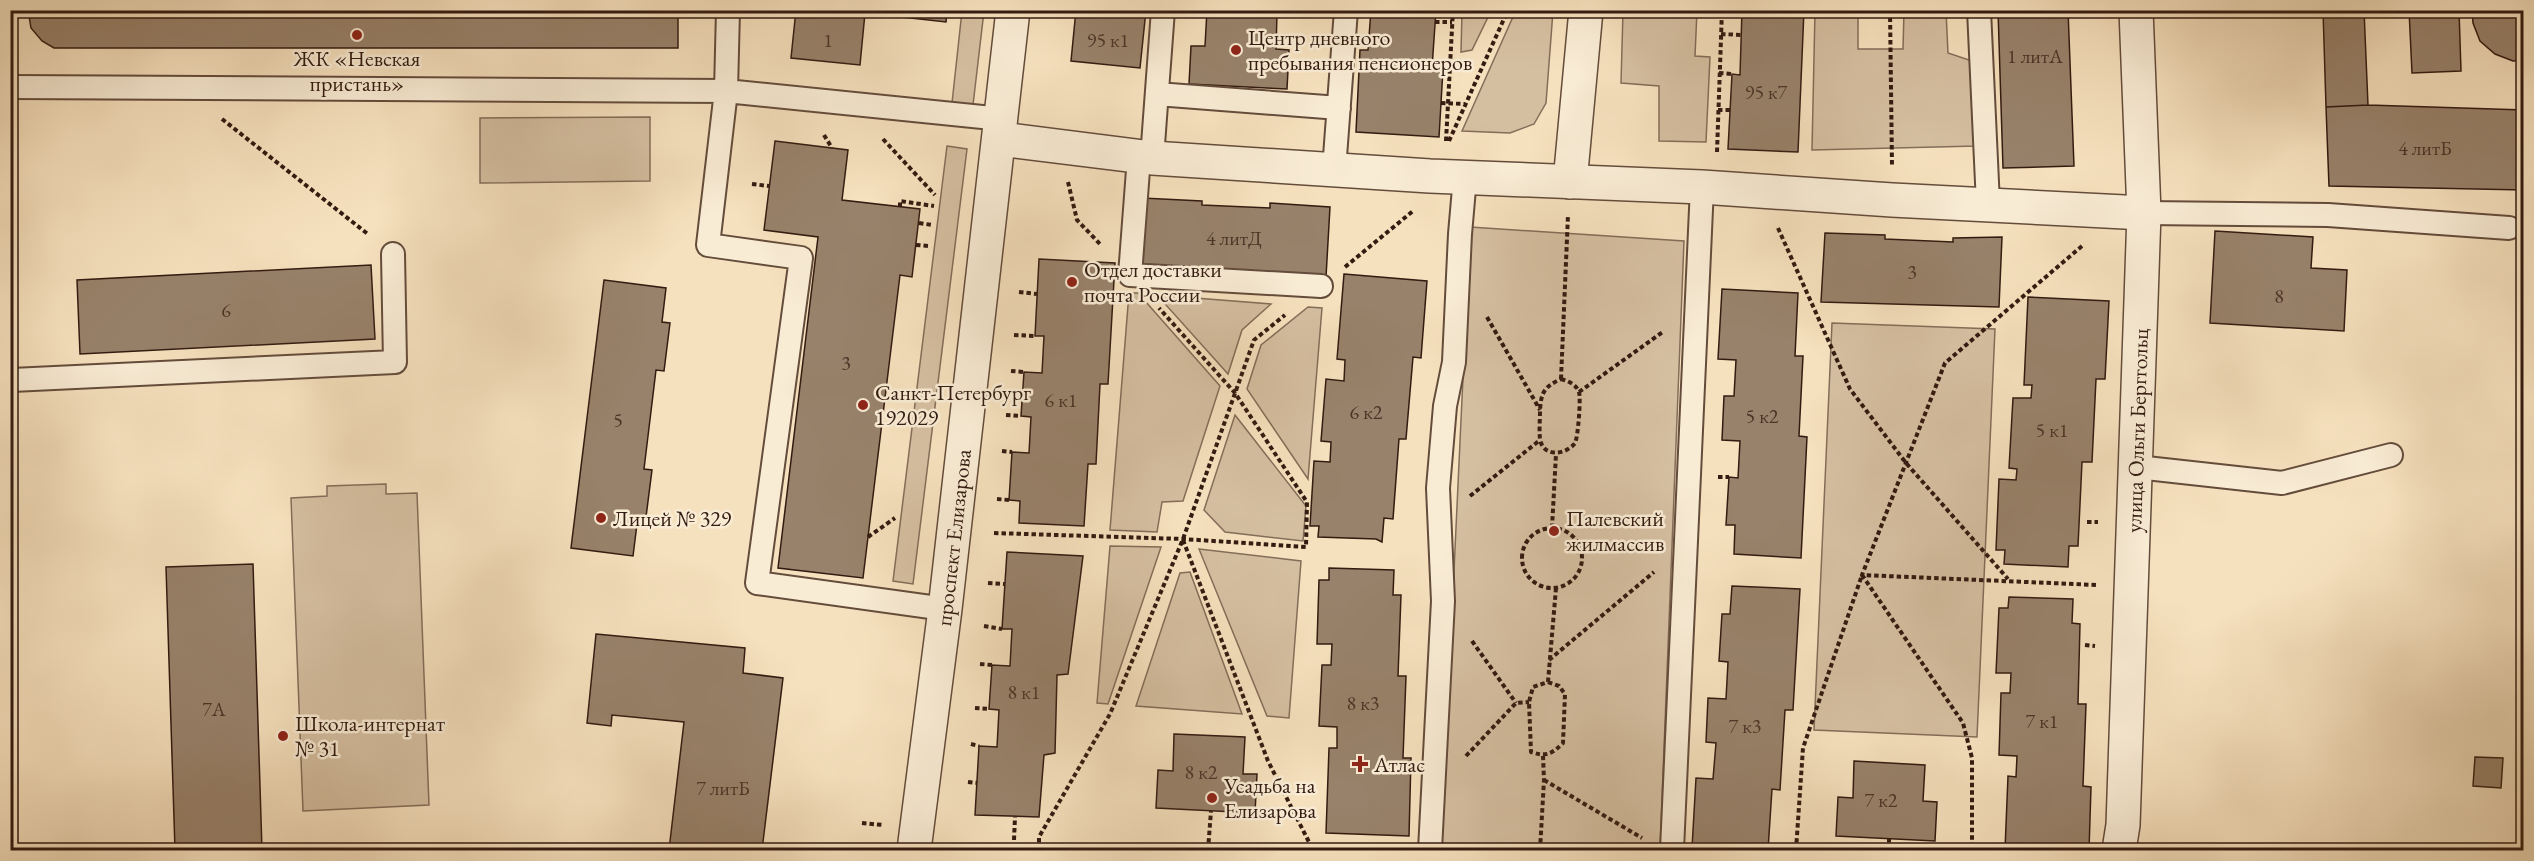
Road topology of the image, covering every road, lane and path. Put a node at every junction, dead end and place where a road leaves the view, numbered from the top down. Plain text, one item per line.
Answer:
1 (728, 10) edge
2 (1013, 10) edge
3 (1163, 10) edge
4 (1346, 10) edge
5 (1453, 10) edge
6 (1508, 10) edge
7 (1586, 10) edge
8 (1722, 10) edge
9 (1890, 10) edge
10 (1979, 10) edge
11 (2136, 10) edge
12 (1435, 22) dead end
13 (1452, 22) junction
14 (1720, 34) junction
15 (1741, 35) dead end
16 (1719, 73) junction
17 (1732, 74) dead end
18 (10, 87) edge
19 (183, 88) junction
20 (726, 91) junction
21 (1157, 94) junction
22 (1441, 103) dead end
23 (1448, 104) junction
24 (1465, 104) junction
25 (1339, 108) junction
26 (1718, 110) junction
27 (1730, 110) dead end
28 (1001, 129) junction
29 (824, 135) dead end
30 (879, 135) dead end
31 (1060, 146) junction
32 (832, 148) dead end
33 (1145, 157) junction
34 (1334, 170) junction
35 (1465, 177) junction
36 (1570, 182) junction
37 (752, 184) dead end
38 (769, 186) dead end
39 (1709, 187) junction
40 (1761, 190) junction
41 (935, 195) dead end
42 (1892, 200) junction
43 (1988, 204) junction
44 (934, 206) dead end
45 (900, 207) dead end
46 (1418, 207) dead end
47 (2133, 213) junction
48 (919, 223) dead end
49 (932, 225) dead end
50 (2509, 228) dead end
51 (916, 245) dead end
52 (929, 246) dead end
53 (393, 254) joint
54 (1130, 275) junction
55 (1321, 286) junction
56 (1019, 292) dead end
57 (1037, 294) dead end
58 (1696, 308) junction
59 (1482, 309) dead end
60 (1014, 334) dead end
61 (1035, 336) dead end
62 (1011, 371) dead end
63 (1024, 372) dead end
64 (11, 375) edge
65 (1561, 379) junction
66 (1580, 392) junction
67 (1235, 393) junction
68 (1540, 410) junction
69 (1006, 415) dead end
70 (1021, 417) dead end
71 (1540, 440) junction
72 (1002, 451) dead end
73 (1011, 452) dead end
74 (1556, 454) junction
75 (2391, 455) dead end
76 (1906, 463) junction
77 (2137, 467) junction
78 (997, 499) dead end
79 (1009, 500) dead end
80 (895, 518) dead end
81 (1438, 520) junction
82 (1552, 528) junction
83 (994, 533) dead end
84 (868, 537) dead end
85 (1183, 539) junction
86 (1684, 546) junction
87 (1862, 575) junction
88 (2009, 580) junction
89 (988, 583) dead end
90 (1005, 584) dead end
91 (2098, 585) dead end
92 (1556, 588) junction
93 (1443, 601) junction
94 (945, 609) junction
95 (984, 626) dead end
96 (1002, 628) dead end
97 (1549, 660) junction
98 (980, 664) dead end
99 (992, 665) dead end
100 (1548, 682) junction
101 (1529, 702) junction
102 (1516, 703) junction
103 (975, 708) dead end
104 (989, 710) dead end
105 (971, 744) dead end
106 (979, 746) dead end
107 (1543, 756) junction
108 (1463, 758) dead end
109 (1544, 780) junction
110 (968, 782) dead end
111 (977, 783) dead end
112 (1211, 811) dead end
113 (1015, 818) dead end
114 (862, 824) dead end
115 (884, 825) dead end
116 (1643, 839) dead end
117 (1889, 839) dead end
118 (1014, 840) dead end
119 (914, 850) edge
120 (1039, 850) edge
121 (1208, 850) edge
122 (1313, 850) edge
123 (1430, 850) edge
124 (1540, 850) edge
125 (1672, 850) edge
126 (1796, 850) edge
127 (1889, 850) edge
128 (1972, 850) edge
129 (2119, 850) edge

1 - 20 lane
2 - 28 street, проспект Елизарова
3 - 21 lane
4 - 25 lane
5 - 13 path
6 - 24 path
7 - 36 street
8 - 14 path
9 - 42 path
10 - 43 lane
11 - 47 street, улица Ольги Берггольц
12 - 13 path
13 - 23 path
14 - 15 path
14 - 16 path
16 - 17 path
16 - 26 path
18 - 19 lane
19 - 20 lane
19 - 53 path
20 - 28 lane
20 - 94 lane
21 - 25 lane
21 - 33 lane
22 - 23 path
23 - 24 path
23 - 24 path
25 - 34 lane
26 - 27 path
26 - 39 path
28 - 31 street
28 - 94 street, проспект Елизарова
29 - 32 path
30 - 41 path
31 - 33 street
31 - 54 path
33 - 34 street
33 - 54 lane
34 - 35 street
35 - 36 street
35 - 81 lane
36 - 39 street
36 - 65 path
37 - 38 path
39 - 40 street
39 - 58 lane
40 - 42 street
40 - 76 path
42 - 43 street
43 - 47 street
44 - 45 path
46 - 55 path
47 - 50 lane
47 - 76 path
47 - 77 street, улица Ольги Берггольц
48 - 49 path
51 - 52 path
53 - 64 lane
54 - 55 lane
54 - 67 path
55 - 67 path
56 - 57 path
58 - 66 path
58 - 86 lane
59 - 68 path
60 - 61 path
62 - 63 path
65 - 66 path
65 - 68 path
66 - 74 path
67 - 85 path
67 - 85 path
68 - 71 path
69 - 70 path
71 - 74 path
71 - 81 path
72 - 73 path
74 - 82 path
75 - 77 lane
76 - 87 path
76 - 88 path
77 - 129 street, улица Ольги Берггольц
78 - 79 path
80 - 84 path
81 - 93 lane
82 - 92 path
82 - 92 path
83 - 85 path
85 - 120 path
85 - 122 path
86 - 97 path
86 - 125 lane
87 - 88 path
87 - 126 path
87 - 128 path
88 - 91 path
89 - 90 path
92 - 97 path
93 - 102 path
93 - 123 lane
94 - 119 street, проспект Елизарова
95 - 96 path
97 - 100 path
98 - 99 path
100 - 101 path
100 - 107 path
101 - 102 path
101 - 107 path
102 - 108 path
103 - 104 path
105 - 106 path
107 - 109 path
109 - 116 path
109 - 124 path
110 - 111 path
112 - 121 path
113 - 118 path
114 - 115 path
117 - 127 path

